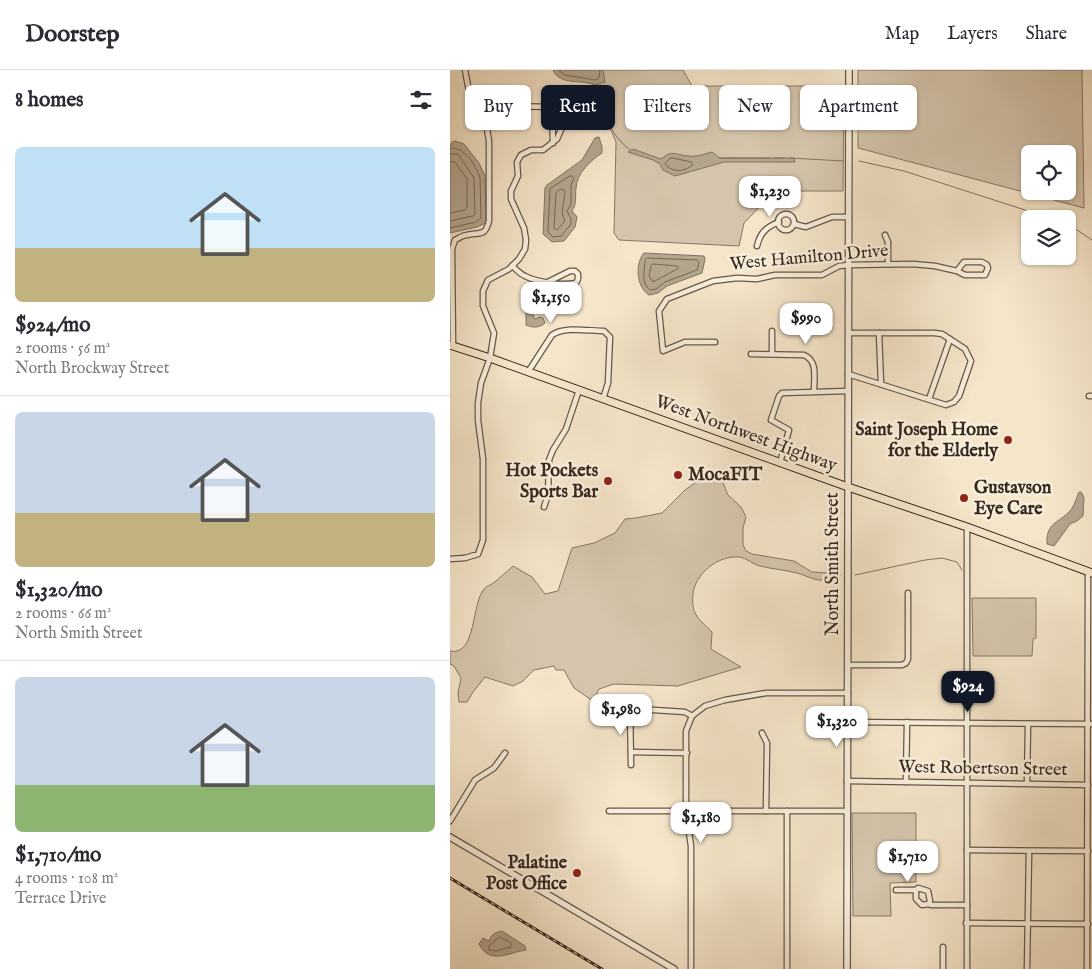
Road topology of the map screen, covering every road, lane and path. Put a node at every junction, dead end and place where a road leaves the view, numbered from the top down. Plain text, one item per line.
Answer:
1 (466, 70) edge
2 (849, 70) edge
3 (552, 130) edge
4 (561, 130) edge
5 (552, 143) junction
6 (849, 217) junction
7 (779, 222) junction
8 (794, 224) junction
9 (885, 234) dead end
10 (757, 246) dead end
11 (888, 264) junction
12 (849, 265) junction
13 (512, 266) junction
14 (957, 271) junction
15 (548, 282) junction
16 (772, 331) dead end
17 (849, 333) junction
18 (879, 333) junction
19 (950, 339) junction
20 (715, 342) dead end
21 (451, 345) edge
22 (751, 354) dead end
23 (772, 354) junction
24 (490, 358) junction
25 (528, 372) junction
26 (848, 374) junction
27 (880, 384) junction
28 (579, 390) junction
29 (814, 391) junction
30 (848, 391) junction
31 (603, 399) junction
32 (929, 400) junction
33 (780, 463) junction
34 (848, 487) junction
35 (544, 507) dead end
36 (967, 527) junction
37 (450, 559) edge
38 (1090, 573) edge
39 (908, 593) dead end
40 (848, 665) junction
41 (848, 692) junction
42 (623, 708) dead end
43 (630, 708) junction
44 (692, 716) junction
45 (848, 722) junction
46 (907, 722) junction
47 (967, 723) junction
48 (1028, 724) junction
49 (1090, 724) edge
50 (762, 733) dead end
51 (631, 752) junction
52 (505, 753) dead end
53 (686, 753) junction
54 (630, 765) dead end
55 (847, 782) junction
56 (906, 782) junction
57 (967, 783) junction
58 (1027, 783) junction
59 (1088, 785) junction
60 (609, 811) dead end
61 (766, 811) junction
62 (787, 811) junction
63 (846, 811) junction
64 (686, 812) junction
65 (450, 821) edge
66 (450, 837) edge
67 (967, 850) junction
68 (1088, 851) junction
69 (1029, 852) junction
70 (896, 890) dead end
71 (916, 890) junction
72 (929, 904) junction
73 (966, 906) junction
74 (966, 924) junction
75 (1027, 924) junction
76 (1088, 924) junction
77 (943, 946) dead end
78 (674, 969) edge
79 (691, 969) edge
80 (787, 969) edge
81 (847, 969) edge
82 (943, 969) edge
83 (966, 969) edge
84 (1027, 969) edge
85 (1088, 969) edge

1 - 21 street
2 - 6 street, North Smith Street
3 - 5 street
4 - 5 street
5 - 13 street
6 - 8 street
6 - 12 street, North Smith Street
7 - 8 street
7 - 8 street
7 - 10 street
9 - 11 street
11 - 12 street, West Hamilton Drive
11 - 14 street, West Hamilton Drive
12 - 17 street, North Smith Street
12 - 20 street, West Hamilton Drive
13 - 15 street
13 - 24 street
14 - 14 street, West Hamilton Drive
15 - 15 street
16 - 23 street
17 - 18 street
17 - 26 street, North Smith Street
18 - 19 street
18 - 27 street
19 - 32 street
19 - 32 street
21 - 24 main road, West Northwest Highway
22 - 23 street
23 - 29 street
24 - 25 main road, West Northwest Highway
24 - 37 street
25 - 28 main road, West Northwest Highway
25 - 31 street
26 - 27 street
26 - 30 street, North Smith Street
27 - 32 street
28 - 31 main road, West Northwest Highway
28 - 35 street
29 - 30 street
29 - 33 street
30 - 34 street, North Smith Street
31 - 33 main road, West Northwest Highway
33 - 34 main road, West Northwest Highway
34 - 36 main road, West Northwest Highway
34 - 40 street, North Smith Street
36 - 38 main road, West Northwest Highway
36 - 47 street
38 - 49 street
39 - 40 street
40 - 41 street, North Smith Street
41 - 44 street
41 - 45 street, North Smith Street
42 - 43 street
43 - 44 street
43 - 51 street
44 - 53 street
45 - 46 street
45 - 55 street, North Smith Street
46 - 47 street
46 - 56 street
47 - 48 street
47 - 57 street
48 - 49 street
48 - 58 street
49 - 59 street
50 - 61 street
51 - 53 street
51 - 54 street
52 - 65 street
53 - 64 street
55 - 56 street, West Robertson Street
55 - 63 street, North Smith Street
56 - 57 street, West Robertson Street
57 - 58 street, West Robertson Street
57 - 67 street
58 - 59 street, West Robertson Street
59 - 68 street
60 - 64 street
61 - 62 street
61 - 64 street
62 - 63 street
62 - 80 street
63 - 81 street, North Smith Street
64 - 79 street
66 - 78 street
67 - 69 street
67 - 73 street
68 - 69 street
68 - 76 street
69 - 75 street
70 - 71 street
71 - 72 street
71 - 72 street
72 - 73 street
73 - 74 street
74 - 75 street
74 - 83 street
75 - 76 street
75 - 84 street
76 - 85 street
77 - 82 street

